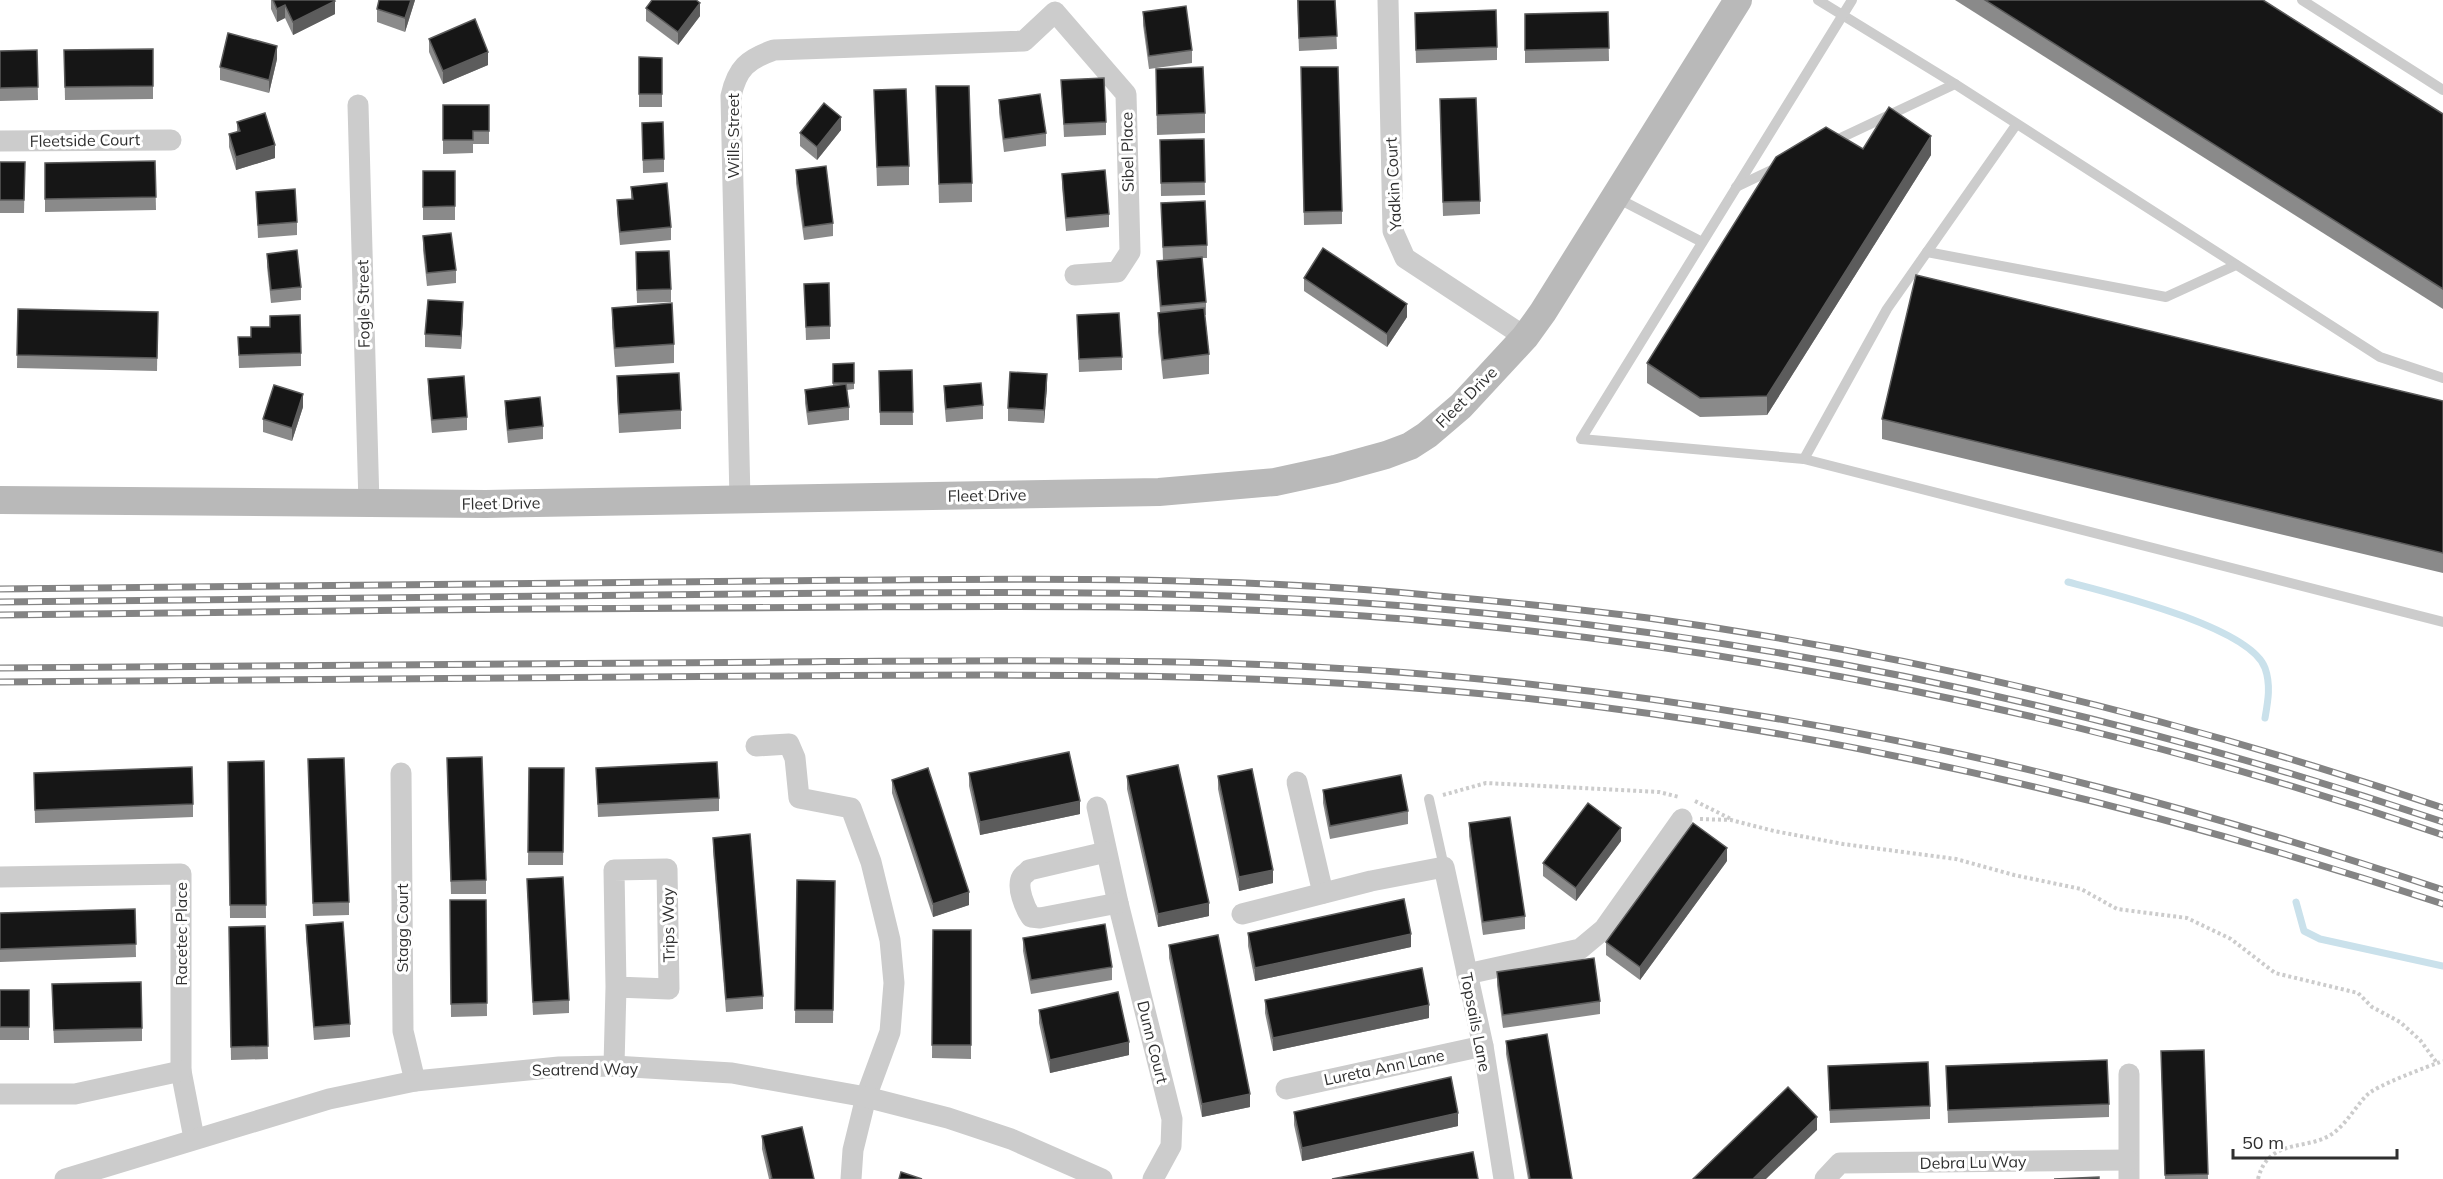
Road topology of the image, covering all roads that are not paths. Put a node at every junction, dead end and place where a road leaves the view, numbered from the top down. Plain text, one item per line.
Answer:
1 (1388, 0) edge
2 (1738, 0) edge
3 (1818, 0) edge
4 (1852, 0) edge
5 (2302, 0) edge
6 (1055, 12) joint
7 (1843, 15) junction
8 (1955, 84) junction
9 (2443, 90) edge
10 (358, 105) dead end
11 (2016, 125) junction
12 (171, 140) dead end
13 (0, 141) edge
14 (1820, 148) edge
15 (1788, 162) edge
16 (1736, 187) junction
17 (1614, 196) junction
18 (1702, 242) junction
19 (1927, 252) junction
20 (2236, 265) junction
21 (1075, 275) dead end
22 (1525, 337) junction
23 (2443, 378) edge
24 (1804, 459) junction
25 (0, 500) edge
26 (740, 500) junction
27 (369, 504) junction
28 (2443, 622) edge
29 (756, 746) dead end
30 (401, 773) dead end
31 (1297, 782) dead end
32 (1429, 799) road end
33 (1097, 807) dead end
34 (1682, 819) road end
35 (1106, 852) junction
36 (1443, 867) junction
37 (0, 877) edge
38 (1323, 893) junction
39 (1118, 903) junction
40 (1242, 914) dead end
41 (1467, 974) junction
42 (616, 987) junction
43 (1483, 1046) junction
44 (614, 1066) junction
45 (181, 1071) junction
46 (2129, 1074) dead end
47 (415, 1081) junction
48 (1286, 1089) dead end
49 (0, 1094) edge
50 (866, 1097) junction
51 (194, 1138) junction
52 (2128, 1170) edge
53 (65, 1179) edge
54 (851, 1179) edge
55 (1102, 1179) edge
56 (1153, 1179) edge
57 (1504, 1179) edge
58 (1825, 1179) edge

1 - 22 street, Yadkin Court
2 - 17 street, Fleet Drive
3 - 7 lane
4 - 7 lane
5 - 9 lane
6 - 21 street, Sibel Place
6 - 26 street, Wills Street
7 - 8 lane
7 - 16 lane
8 - 11 lane
8 - 14 lane
10 - 27 street, Fogle Street
11 - 19 lane
11 - 20 lane
12 - 13 street, Fleetside Court
15 - 16 lane
16 - 18 lane
17 - 18 lane
17 - 22 street, Fleet Drive
18 - 24 lane
19 - 20 lane
19 - 24 lane
20 - 23 lane
22 - 26 street, Fleet Drive
24 - 28 lane
25 - 27 street, Fleet Drive
26 - 27 street, Fleet Drive
29 - 50 street
30 - 47 street, Stagg Court
31 - 38 street
32 - 36 lane
33 - 35 street, Dunn Court
34 - 41 street
35 - 39 street, Dunn Court
35 - 39 street
36 - 38 street
36 - 41 street, Topsails Lane
37 - 45 street, Racetec Place
38 - 40 street
39 - 56 street, Dunn Court
41 - 43 street, Topsails Lane
42 - 42 street, Trips Way
42 - 44 street, Trips Way
43 - 48 street, Lureta Ann Lane
43 - 57 street, Topsails Lane
44 - 47 street, Seatrend Way
44 - 50 street, Seatrend Way
45 - 49 street
45 - 51 street, Racetec Place
46 - 52 street, Debra Lu Way
47 - 51 street, Seatrend Way
50 - 54 street
50 - 55 street, Seatrend Way
51 - 53 street, Seatrend Way
52 - 58 street, Debra Lu Way

